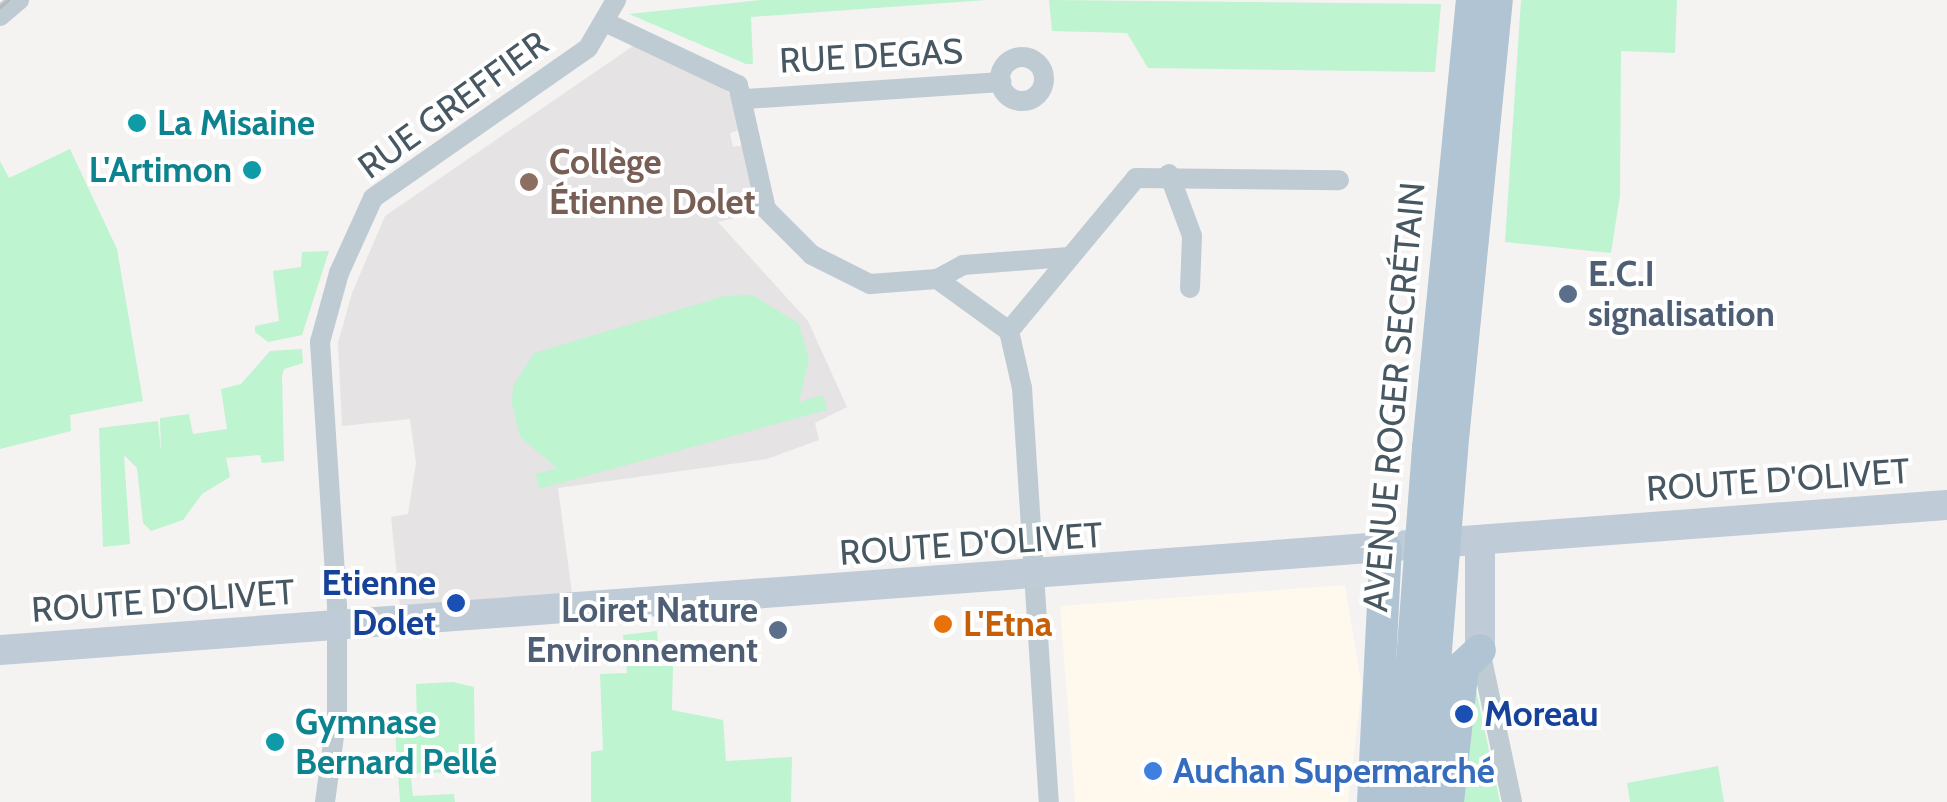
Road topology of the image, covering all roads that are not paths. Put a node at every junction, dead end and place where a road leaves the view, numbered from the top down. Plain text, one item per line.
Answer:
1 (19, 0) edge
2 (616, 0) edge
3 (1472, 0) edge
4 (1497, 0) edge
5 (0, 16) edge
6 (607, 23) junction
7 (1001, 82) dead end
8 (746, 99) junction
9 (1169, 174) junction
10 (1340, 180) dead end
11 (1066, 257) junction
12 (937, 279) junction
13 (1190, 288) dead end
14 (1009, 331) junction
15 (1440, 448) junction
16 (1947, 505) edge
17 (1480, 540) junction
18 (1386, 549) junction
19 (1036, 576) junction
20 (335, 628) junction
21 (0, 650) edge
22 (1480, 650) junction
23 (1422, 674) junction
24 (325, 802) edge
25 (1049, 802) edge
26 (1373, 802) edge
27 (1398, 802) edge
28 (1423, 802) edge
29 (1448, 802) edge
30 (1512, 802) edge

1 - 5 street
2 - 6 street, RUE GREFFIER
3 - 15 main road, AVENUE ROGER SECRÉTAIN
4 - 15 main road, AVENUE ROGER SECRÉTAIN
6 - 8 street
6 - 20 street, RUE GREFFIER
7 - 8 street, RUE DEGAS
8 - 12 street
9 - 10 street
9 - 11 street
9 - 13 street
11 - 12 street
11 - 14 street
12 - 14 street
14 - 19 street
15 - 23 main road, AVENUE ROGER SECRÉTAIN, bridge
16 - 17 main road, ROUTE D'OLIVET
17 - 18 main road, ROUTE D'OLIVET
17 - 22 main road
18 - 19 main road, ROUTE D'OLIVET
18 - 26 main road
19 - 20 main road, ROUTE D'OLIVET
19 - 25 street
20 - 21 main road, ROUTE D'OLIVET
20 - 24 street, RUE GREFFIER
22 - 29 main road
22 - 30 street
23 - 27 main road, AVENUE ROGER SECRÉTAIN
23 - 28 main road, AVENUE ROGER SECRÉTAIN

